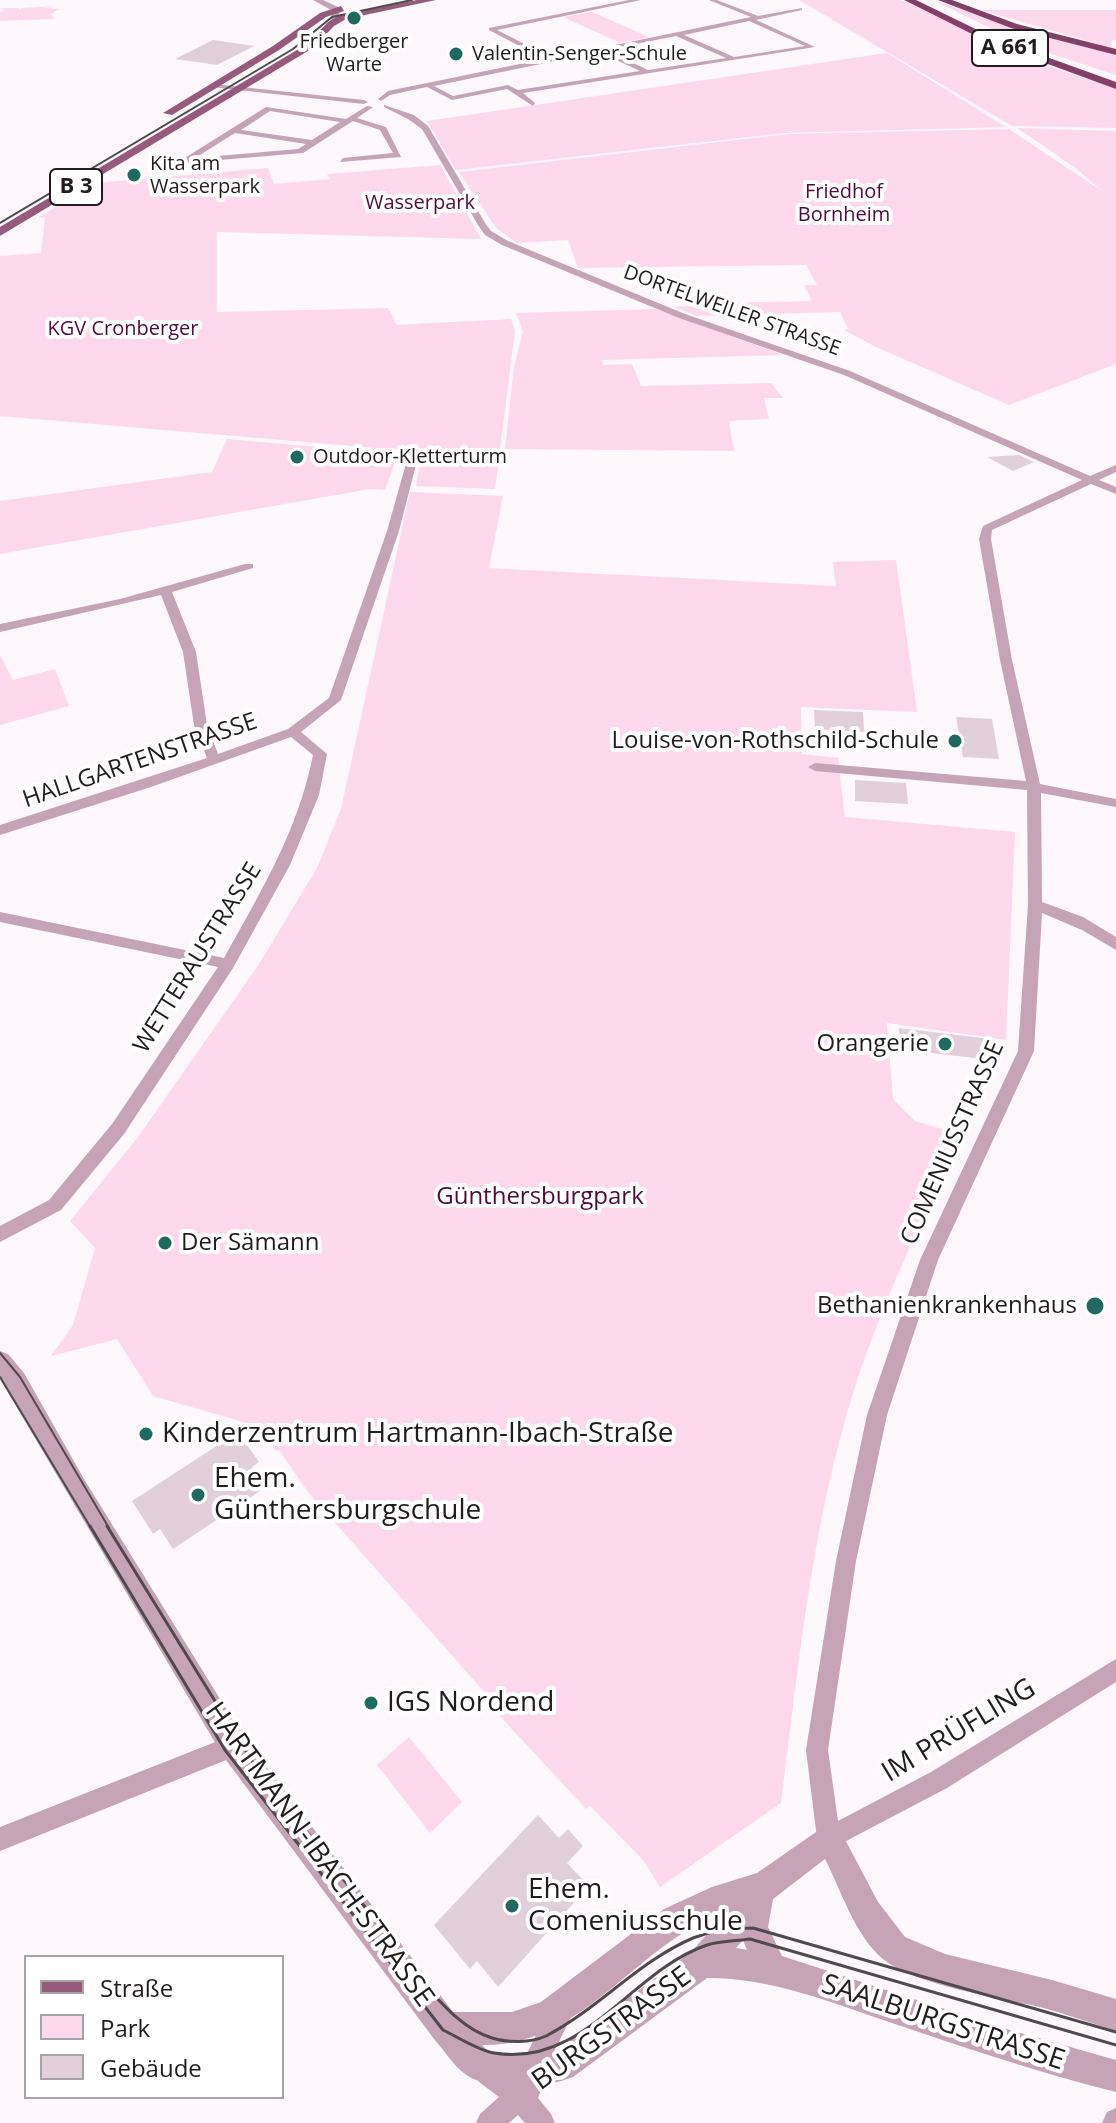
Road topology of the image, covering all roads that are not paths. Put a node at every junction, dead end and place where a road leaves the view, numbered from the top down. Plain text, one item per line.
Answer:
1 (317, 0) edge
2 (391, 0) edge
3 (431, 0) edge
4 (638, 0) edge
5 (712, 0) edge
6 (785, 0) edge
7 (909, 0) edge
8 (920, 0) edge
9 (943, 0) edge
10 (336, 16) junction
11 (753, 19) junction
12 (677, 34) junction
13 (600, 50) junction
14 (1116, 52) edge
15 (733, 59) junction
16 (551, 60) junction
17 (519, 67) junction
18 (531, 72) dead end
19 (647, 72) junction
20 (543, 78) dead end
21 (1116, 84) edge
22 (428, 85) junction
23 (213, 86) junction
24 (558, 86) junction
25 (241, 88) junction
26 (517, 92) junction
27 (384, 103) junction
28 (533, 104) dead end
29 (367, 105) junction
30 (350, 120) junction
31 (151, 123) dead end
32 (235, 131) junction
33 (316, 143) junction
34 (343, 160) dead end
35 (91, 161) dead end
36 (0, 216) edge
37 (0, 232) edge
38 (414, 453) dead end
39 (1116, 468) edge
40 (1092, 481) junction
41 (1116, 491) edge
42 (249, 566) dead end
43 (165, 590) junction
44 (0, 628) edge
45 (293, 732) junction
46 (214, 759) junction
47 (815, 767) dead end
48 (1034, 789) junction
49 (1116, 803) edge
50 (0, 830) edge
51 (1035, 905) junction
52 (0, 917) edge
53 (1116, 945) edge
54 (228, 964) junction
55 (0, 1235) edge
56 (0, 1361) edge
57 (1116, 1670) edge
58 (233, 1746) junction
59 (829, 1838) junction
60 (0, 1839) edge
61 (764, 1886) junction
62 (702, 1963) junction
63 (771, 1966) junction
64 (565, 2004) junction
65 (1116, 2015) edge
66 (445, 2028) junction
67 (1116, 2076) edge
68 (538, 2077) junction
69 (489, 2123) edge
70 (542, 2123) edge

1 - 10 street
2 - 10 main road, B 3
3 - 10 main road, B 3
4 - 16 street
5 - 11 street
6 - 11 street
7 - 21 highway, A 661
8 - 21 highway, A 661
9 - 14 highway
10 - 23 main road, B 3
10 - 25 main road, B 3
11 - 12 street
11 - 15 street
12 - 13 street
12 - 15 street
13 - 16 street
13 - 19 street
15 - 19 street
16 - 17 street
17 - 18 street
17 - 22 street
19 - 24 street
20 - 24 street
22 - 26 street
22 - 27 street
23 - 25 street
23 - 31 main road, B 3
24 - 26 street
25 - 29 street
25 - 37 main road, B 3
26 - 28 street
27 - 29 street
27 - 40 street, DORTELWEILER STRASSE
29 - 30 street
30 - 32 street
30 - 33 street
30 - 34 street
32 - 33 street
32 - 33 street
35 - 36 main road, B 3
38 - 45 street
39 - 40 street
40 - 41 street, DORTELWEILER STRASSE
40 - 48 street, COMENIUSSTRASSE
42 - 43 street
43 - 44 street
43 - 46 street
45 - 46 street, HALLGARTENSTRASSE
45 - 54 street, WETTERAUSTRASSE
46 - 50 street, HALLGARTENSTRASSE
47 - 48 street
48 - 49 street
48 - 51 street, COMENIUSSTRASSE
51 - 53 street
51 - 59 street, COMENIUSSTRASSE
52 - 54 street
54 - 55 street, WETTERAUSTRASSE
56 - 58 street, HARTMANN-IBACH-STRASSE
57 - 59 street, IM PRÜFLING
58 - 60 street
58 - 66 street, HARTMANN-IBACH-STRASSE
59 - 61 street, BURGSTRASSE
59 - 65 street
61 - 62 street, BURGSTRASSE
61 - 63 street
61 - 64 street, BURGSTRASSE
62 - 63 street, SAALBURGSTRASSE
62 - 68 street, BURGSTRASSE
63 - 67 street, SAALBURGSTRASSE
64 - 66 street, BURGSTRASSE
64 - 68 street, BURGSTRASSE
66 - 68 street, HARTMANN-IBACH-STRASSE
68 - 69 street, BURGSTRASSE
68 - 70 street

